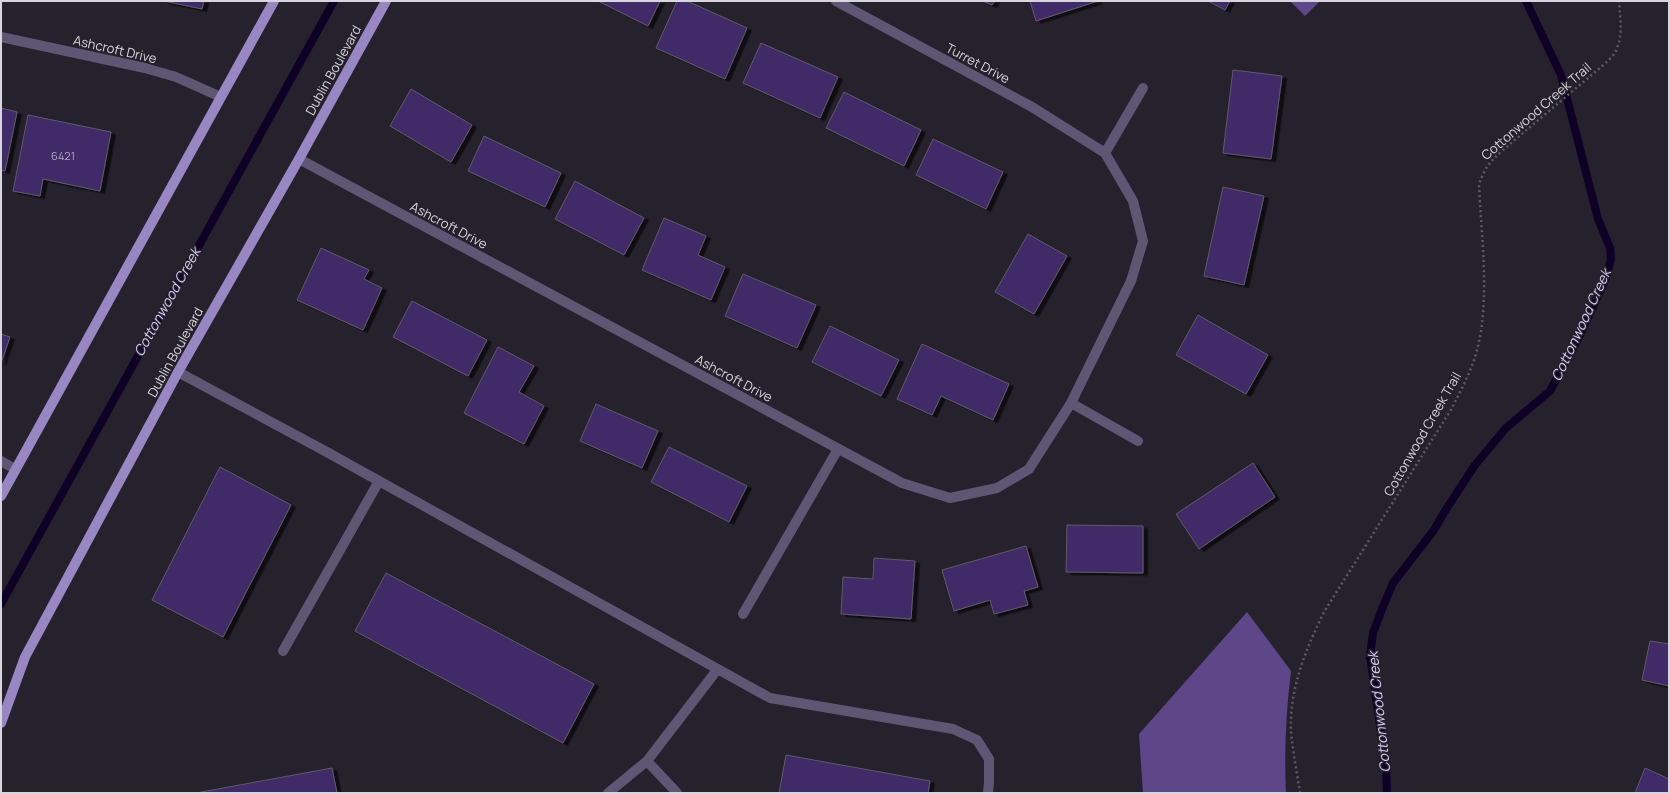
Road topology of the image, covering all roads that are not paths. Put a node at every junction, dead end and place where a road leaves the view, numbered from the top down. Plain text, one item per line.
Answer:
1 (274, 1) edge
2 (386, 1) edge
3 (836, 1) edge
4 (1, 37) edge
5 (1142, 88) dead end
6 (221, 97) junction
7 (1105, 153) junction
8 (299, 159) junction
9 (178, 372) junction
10 (1071, 403) junction
11 (1138, 441) dead end
12 (838, 449) junction
13 (1, 461) edge
14 (15, 469) junction
15 (379, 481) junction
16 (1, 496) edge
17 (743, 614) dead end
18 (283, 651) dead end
19 (717, 670) junction
20 (1, 723) edge
21 (647, 761) junction
22 (608, 793) edge
23 (677, 793) edge
24 (988, 793) edge

1 - 6 main road
2 - 8 main road, Dublin Boulevard
3 - 7 street, Turret Drive
4 - 6 street, Ashcroft Drive
5 - 7 street
6 - 14 main road
7 - 10 street, Turret Drive
8 - 9 main road, Dublin Boulevard
8 - 12 street, Ashcroft Drive
9 - 15 street
9 - 20 main road, Dublin Boulevard
10 - 11 street
10 - 12 street, Ashcroft Drive
12 - 17 street
13 - 14 street
14 - 16 main road
15 - 18 street
15 - 19 street
19 - 21 street
19 - 24 street
21 - 22 street
21 - 23 street

